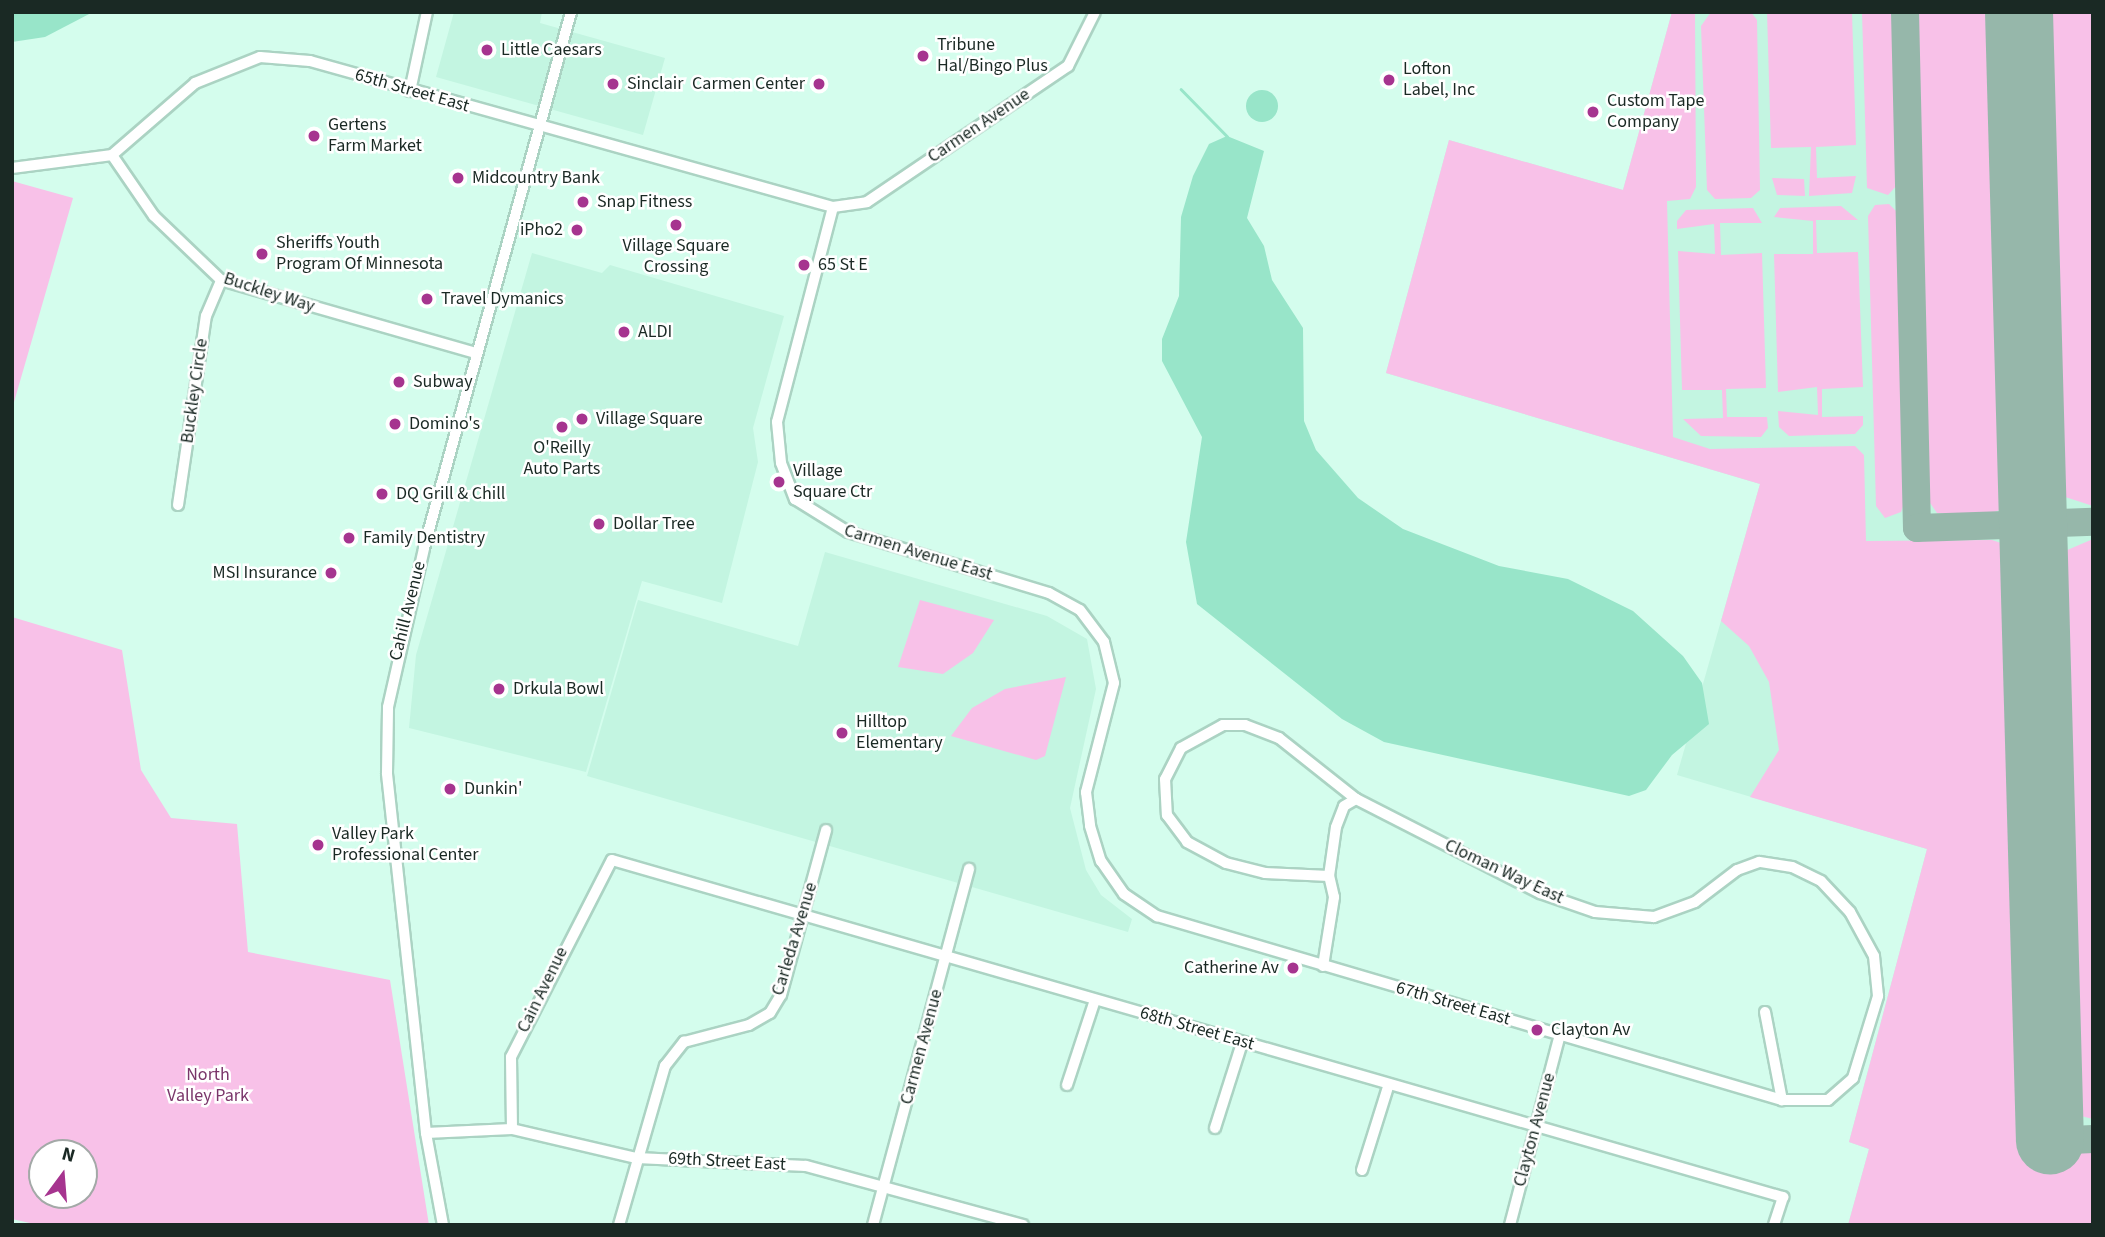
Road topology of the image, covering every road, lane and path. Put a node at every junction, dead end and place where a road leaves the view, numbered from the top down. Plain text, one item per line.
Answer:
1 (427, 12) edge
2 (571, 12) edge
3 (1096, 12) edge
4 (410, 91) junction
5 (539, 126) junction
6 (112, 155) junction
7 (12, 168) edge
8 (833, 207) junction
9 (221, 280) junction
10 (476, 353) junction
11 (178, 505) dead end
12 (1356, 799) junction
13 (826, 830) dead end
14 (612, 860) joint
15 (1101, 861) joint
16 (969, 869) dead end
17 (1329, 877) junction
18 (804, 916) junction
19 (947, 957) junction
20 (1323, 966) junction
21 (1095, 1000) junction
22 (1765, 1012) dead end
23 (1560, 1035) junction
24 (1242, 1043) junction
25 (1389, 1084) junction
26 (1067, 1085) dead end
27 (1782, 1100) junction
28 (1828, 1100) joint
29 (1536, 1125) junction
30 (1215, 1128) dead end
31 (512, 1129) junction
32 (426, 1133) junction
33 (637, 1158) junction
34 (1362, 1170) dead end
35 (884, 1185) junction
36 (443, 1225) edge
37 (619, 1225) edge
38 (873, 1225) edge
39 (1023, 1225) edge
40 (1510, 1225) edge
41 (1774, 1225) edge

1 - 4 street
2 - 5 street, Cahill Avenue
3 - 8 street, Carmen Avenue
4 - 5 street, 65th Street East
4 - 6 street, 65th Street East
5 - 8 street, 65th Street East
5 - 10 street, Cahill Avenue
6 - 7 street, 65th Street East
6 - 9 street, Buckley Way
8 - 15 street, Carmen Avenue East
9 - 10 street, Buckley Way
9 - 11 street, Buckley Circle
10 - 32 street, Cahill Avenue
12 - 17 street
12 - 17 street, Cloman Way East
12 - 28 street, Cloman Way East
13 - 18 street, Carleda Avenue
14 - 18 street, 68th Street East
14 - 31 street, Cain Avenue
15 - 20 street, 67th Street East
16 - 19 street, Carmen Avenue
17 - 20 street
18 - 19 street, 68th Street East
18 - 33 street, Carleda Avenue
19 - 21 street, 68th Street East
19 - 35 street, Carmen Avenue
20 - 23 street, 67th Street East
21 - 24 street, 68th Street East
21 - 26 street
22 - 27 street
23 - 27 street, 67th Street East
23 - 29 street, Clayton Avenue
24 - 25 street, 68th Street East
24 - 30 street
25 - 29 street, 68th Street East
25 - 34 street
27 - 28 street, 67th Street East
29 - 40 street, Clayton Avenue
29 - 41 street, 68th Street East
31 - 32 street, 69th Street East
31 - 33 street, 69th Street East
32 - 36 street, Cahill Avenue
33 - 35 street, 69th Street East
33 - 37 street, Carleda Avenue
35 - 38 street, Carmen Avenue
35 - 39 street, 69th Street East

